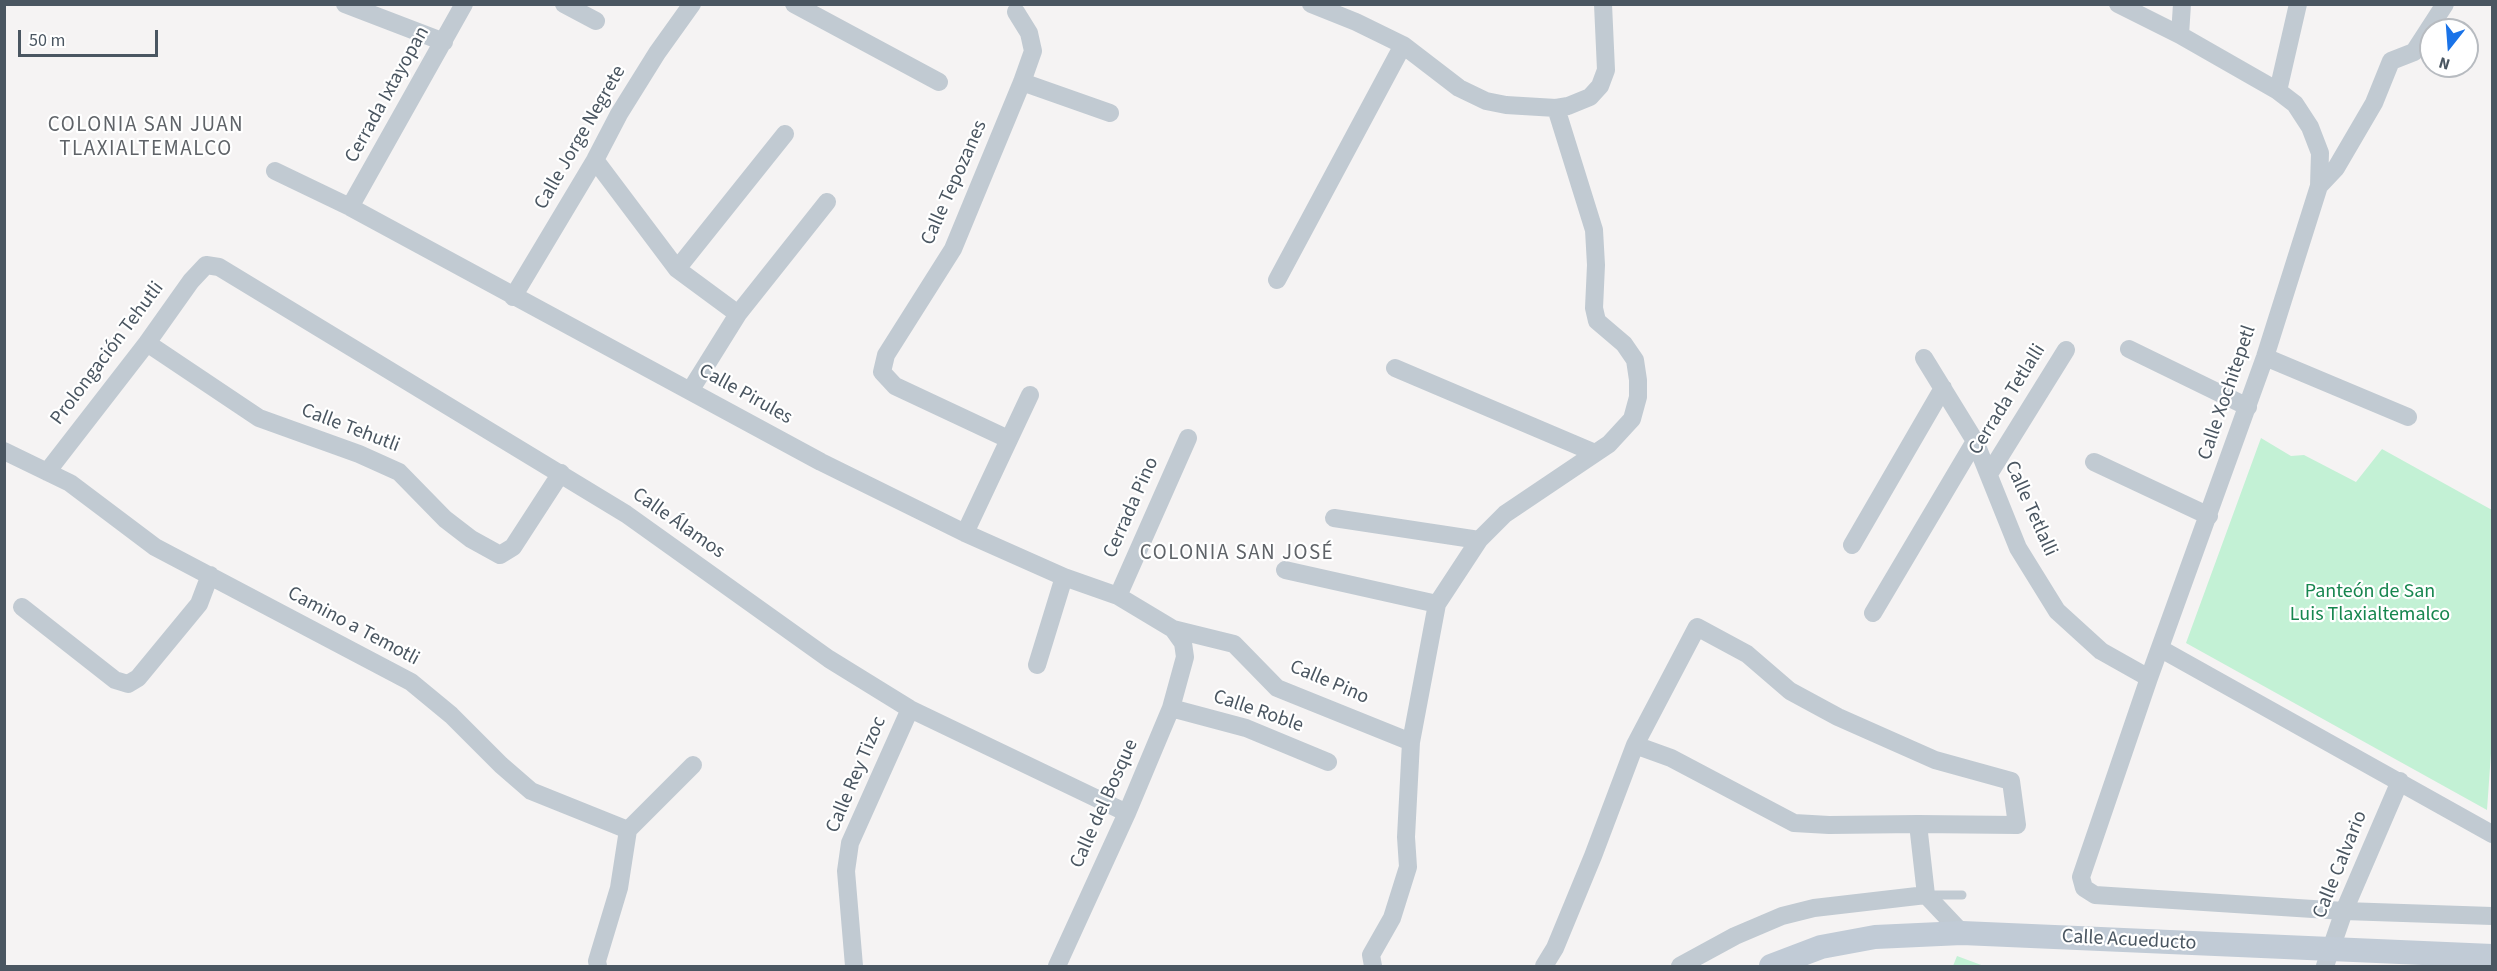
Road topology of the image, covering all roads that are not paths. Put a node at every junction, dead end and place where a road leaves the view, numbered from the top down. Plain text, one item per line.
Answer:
1 (345, 4) edge
2 (464, 4) edge
3 (564, 4) edge
4 (692, 4) edge
5 (794, 4) edge
6 (1311, 4) edge
7 (1603, 4) edge
8 (2118, 4) edge
9 (2181, 4) edge
10 (2298, 4) edge
11 (2445, 4) edge
12 (1012, 7) edge
13 (596, 21) dead end
14 (2180, 35) junction
15 (444, 42) junction
16 (1403, 45) junction
17 (939, 82) dead end
18 (1022, 82) junction
19 (2278, 91) junction
20 (1556, 108) junction
21 (1110, 113) dead end
22 (785, 134) dead end
23 (595, 160) junction
24 (275, 171) dead end
25 (2319, 186) junction
26 (827, 202) dead end
27 (350, 207) junction
28 (206, 265) joint
29 (677, 269) junction
30 (1278, 280) dead end
31 (513, 297) junction
32 (738, 314) junction
33 (147, 343) junction
34 (2129, 349) dead end
35 (2066, 350) dead end
36 (2265, 357) junction
37 (1924, 358) dead end
38 (1395, 368) dead end
39 (1943, 388) junction
40 (690, 391) junction
41 (1030, 395) dead end
42 (2248, 407) junction
43 (2408, 417) dead end
44 (1188, 438) dead end
45 (1008, 439) junction
46 (1976, 441) junction
47 (4, 451) edge
48 (1595, 453) junction
49 (2094, 462) dead end
50 (47, 472) junction
51 (561, 473) junction
52 (1989, 474) junction
53 (2209, 516) junction
54 (1334, 518) dead end
55 (965, 532) junction
56 (1479, 540) junction
57 (1852, 545) dead end
58 (1285, 570) dead end
59 (210, 575) junction
60 (1064, 577) junction
61 (1118, 596) junction
62 (1437, 604) junction
63 (22, 607) dead end
64 (1873, 613) dead end
65 (1173, 629) junction
66 (2161, 649) junction
67 (1037, 665) dead end
68 (2149, 678) junction
69 (1171, 708) junction
70 (910, 709) junction
71 (1411, 742) junction
72 (1635, 745) junction
73 (1329, 762) dead end
74 (693, 765) dead end
75 (2400, 781) junction
76 (1127, 813) junction
77 (1918, 824) junction
78 (628, 830) junction
79 (2493, 834) edge
80 (1926, 895) junction
81 (1962, 895) dead end
82 (2344, 911) junction
83 (2493, 916) edge
84 (1962, 933) junction
85 (2493, 956) edge
86 (2328, 958) edge
87 (2451, 961) edge
88 (598, 966) edge
89 (854, 966) edge
90 (1057, 966) edge
91 (1373, 966) edge
92 (1544, 966) edge
93 (1680, 966) edge
94 (1771, 966) edge

1 - 15 street
2 - 15 street, Cerrada Ixtayopan
3 - 13 street
4 - 23 street, Calle Jorge Negrete
5 - 17 street
6 - 16 street
7 - 20 street
8 - 14 street, Calle Xochitepetl
9 - 14 street
10 - 19 street
11 - 25 street
12 - 18 street, Calle Tepozanes
14 - 19 street, Calle Xochitepetl
15 - 27 street, Cerrada Ixtayopan
16 - 20 street
16 - 30 street
18 - 21 street
18 - 45 street, Calle Tepozanes
19 - 25 street, Calle Xochitepetl
20 - 48 street
22 - 29 street
23 - 29 street
23 - 31 street, Calle Jorge Negrete
24 - 27 street, Calle Pirules
25 - 36 street, Calle Xochitepetl
26 - 32 street
27 - 31 street, Calle Pirules
28 - 33 street, Prolongación Tehutli
28 - 51 street, Calle Álamos
29 - 32 street
31 - 40 street, Calle Pirules
32 - 40 street
33 - 50 street, Prolongación Tehutli
33 - 51 street, Calle Tehutli
34 - 42 street
35 - 52 street, Cerrada Tetlalli
36 - 42 street, Calle Xochitepetl
36 - 43 street
37 - 39 street, Calle Tetlalli
38 - 48 street
39 - 46 street, Calle Tetlalli
39 - 57 street
40 - 55 street, Calle Pirules
41 - 45 street
42 - 53 street, Calle Xochitepetl
44 - 61 street, Cerrada Pino
45 - 55 street
46 - 52 street, Calle Tetlalli
46 - 64 street
47 - 50 street, Camino a Temotli
48 - 56 street
49 - 53 street
50 - 59 street, Camino a Temotli
51 - 70 street, Calle Álamos
52 - 68 street, Calle Tetlalli
53 - 66 street, Calle Xochitepetl
54 - 56 street
55 - 60 street, Calle Pirules
56 - 62 street
58 - 62 street
59 - 63 street
59 - 78 street, Camino a Temotli
60 - 61 street, Calle Pirules
60 - 67 street
61 - 65 street, Calle Pirules
62 - 71 street
65 - 69 street, Calle del Bosque
65 - 71 street, Calle Pino
66 - 68 street, Calle Xochitepetl
66 - 75 street
68 - 82 street, Calle Xochitepetl
69 - 73 street, Calle Roble
69 - 76 street, Calle del Bosque
70 - 76 street, Calle Álamos
70 - 89 street, Calle Rey Tizoc
71 - 91 street
72 - 77 street
72 - 77 street
72 - 92 street
74 - 78 street
75 - 79 street
75 - 82 street, Calle Calvario
76 - 90 street, Calle del Bosque
77 - 80 street
78 - 88 street
80 - 81 lane
80 - 84 street
80 - 93 street
82 - 83 street
82 - 86 street, Calle Calvario
84 - 86 street, Calle Acueducto
84 - 94 street, Calle Acueducto
85 - 87 street, Calle Acueducto
86 - 87 street, Calle Acueducto

